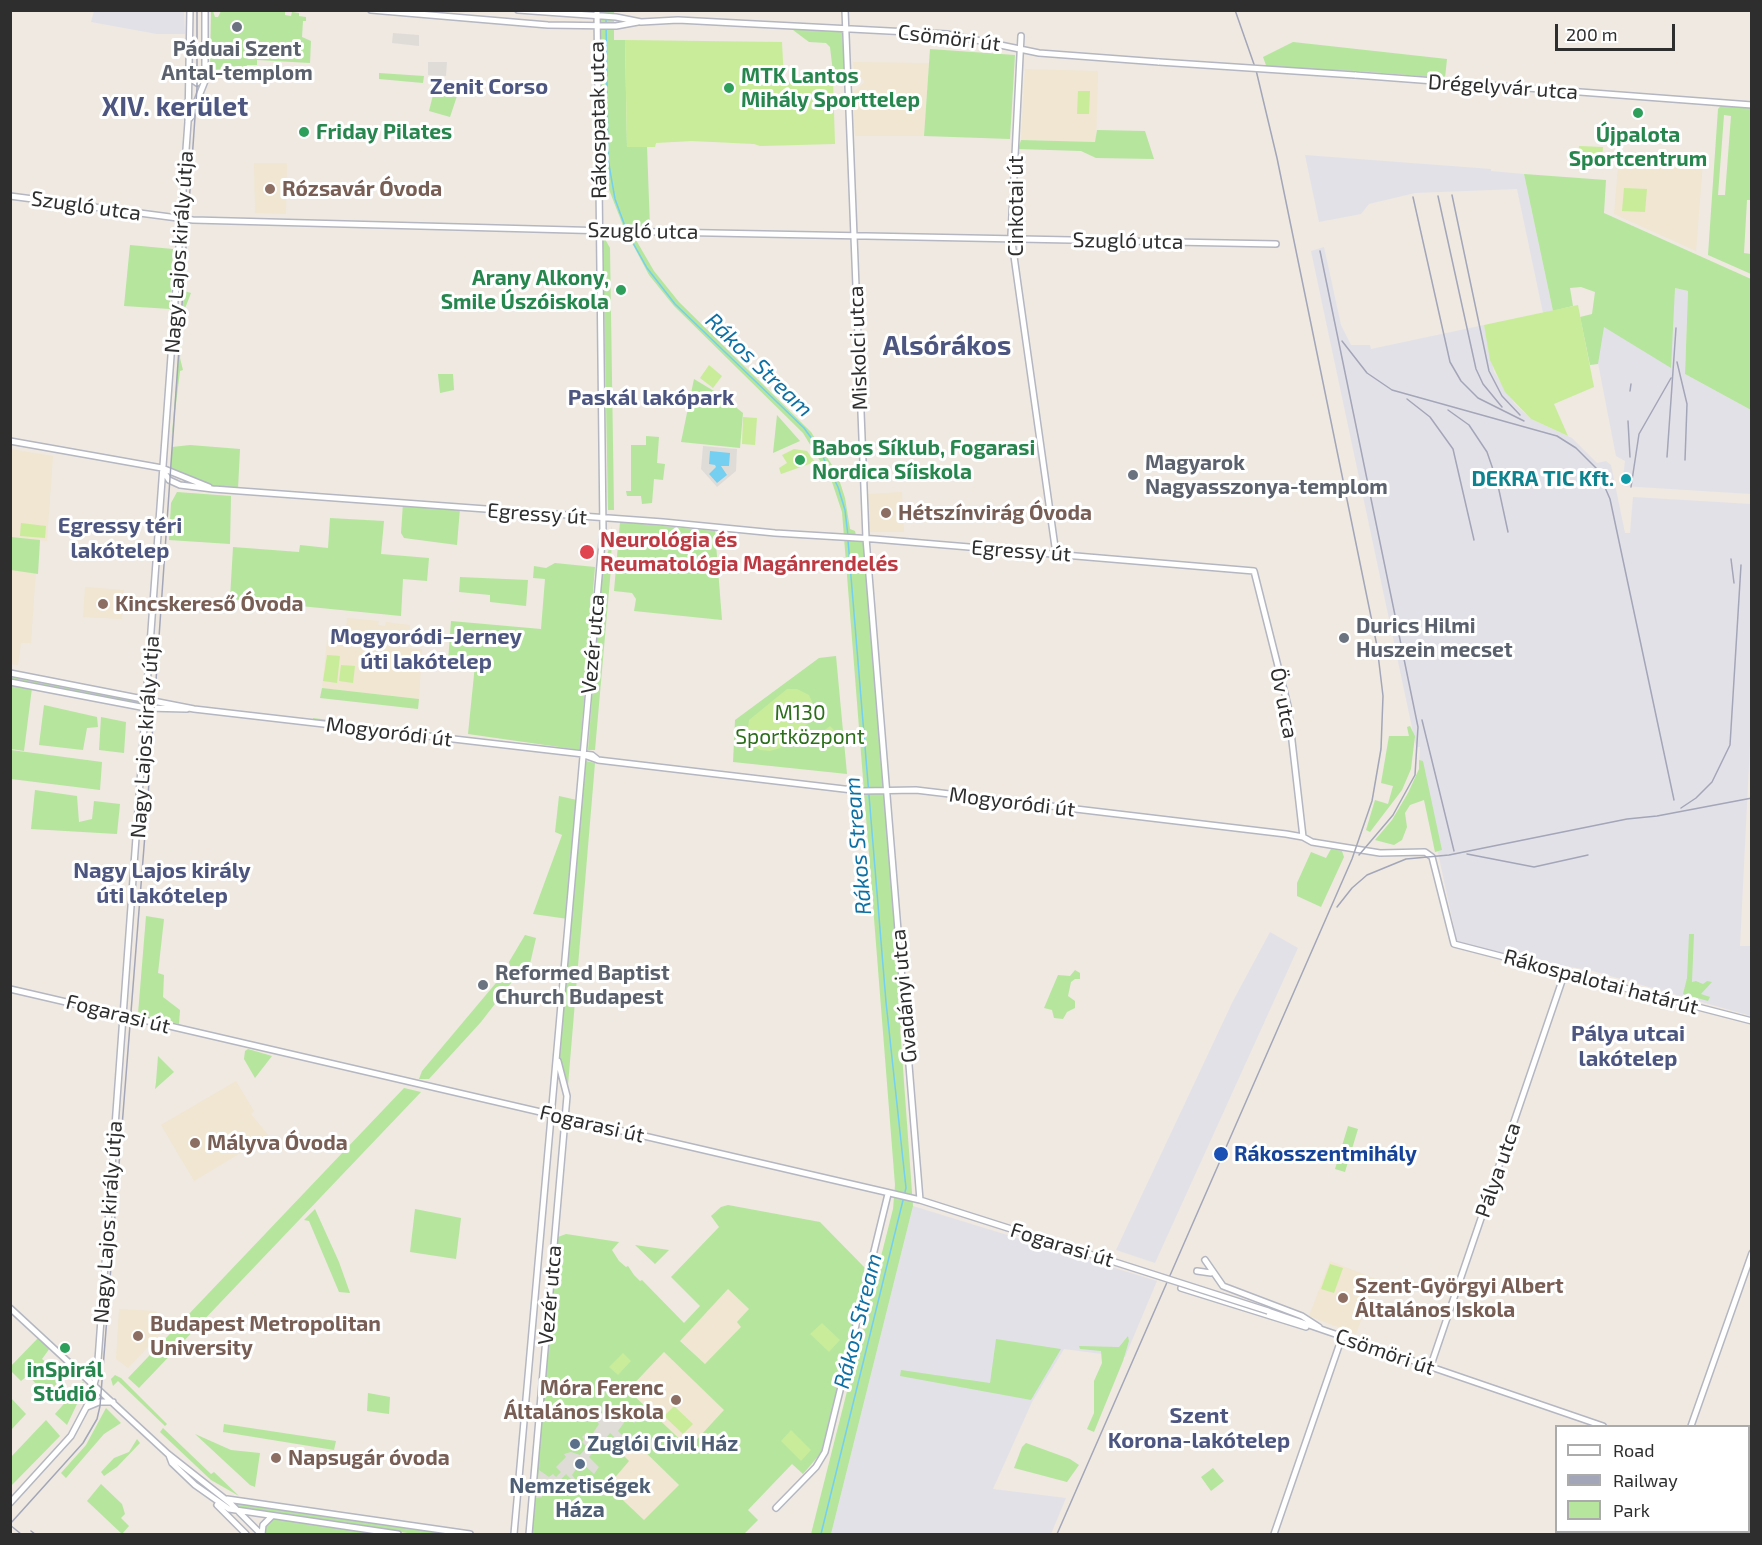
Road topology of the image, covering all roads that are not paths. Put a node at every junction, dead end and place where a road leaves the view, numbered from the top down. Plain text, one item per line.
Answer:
1 (190, 10) edge
2 (206, 10) edge
3 (371, 10) edge
4 (518, 10) edge
5 (845, 10) edge
6 (546, 12) junction
7 (535, 13) junction
8 (598, 14) edge
9 (641, 21) junction
10 (538, 24) junction
11 (596, 26) junction
12 (845, 27) junction
13 (1021, 36) dead end
14 (1021, 49) junction
15 (1255, 68) joint
16 (205, 71) junction
17 (190, 78) junction
18 (201, 82) junction
19 (190, 92) junction
20 (1752, 105) edge
21 (188, 122) junction
22 (10, 196) edge
23 (181, 219) junction
24 (600, 230) junction
25 (854, 236) junction
26 (1012, 240) junction
27 (1276, 244) dead end
28 (10, 441) edge
29 (162, 468) junction
30 (193, 479) junction
31 (192, 487) junction
32 (213, 489) junction
33 (604, 518) junction
34 (866, 538) junction
35 (1056, 554) junction
36 (1254, 571) joint
37 (10, 673) edge
38 (10, 682) edge
39 (147, 698) junction
40 (146, 708) junction
41 (194, 709) junction
42 (584, 755) junction
43 (887, 792) junction
44 (1303, 837) junction
45 (1452, 942) joint
46 (1565, 972) junction
47 (10, 989) edge
48 (123, 1016) junction
49 (1752, 1021) edge
50 (557, 1057) junction
51 (563, 1078) junction
52 (555, 1079) junction
53 (552, 1115) junction
54 (565, 1118) junction
55 (564, 1130) junction
56 (919, 1184) junction
57 (888, 1194) junction
58 (907, 1198) junction
59 (920, 1200) junction
60 (1752, 1252) edge
61 (1204, 1260) dead end
62 (1197, 1271) dead end
63 (1211, 1273) junction
64 (1168, 1278) joint
65 (1181, 1288) dead end
66 (10, 1308) edge
67 (1328, 1332) junction
68 (1342, 1337) junction
69 (1430, 1368) junction
70 (94, 1385) junction
71 (115, 1403) junction
72 (86, 1408) junction
73 (1598, 1425) edge
74 (1691, 1425) edge
75 (168, 1454) junction
76 (223, 1498) junction
77 (214, 1501) junction
78 (10, 1503) edge
79 (776, 1508) dead end
80 (285, 1509) junction
81 (239, 1512) junction
82 (272, 1516) junction
83 (280, 1518) junction
84 (246, 1534) edge
85 (262, 1534) edge
86 (398, 1534) edge
87 (470, 1534) edge
88 (514, 1534) edge
89 (529, 1534) edge
90 (1274, 1534) edge

1 - 17 street, Nagy Lajos király útja
2 - 16 street, Nagy Lajos király útja
3 - 10 street, Csömöri út
4 - 7 street, Csömöri út
5 - 12 street, Miskolci utca
6 - 7 street, Csömöri út
6 - 8 street, Csömöri út
6 - 10 street
7 - 10 street
8 - 9 street, Csömöri út
8 - 11 street, Rákospatak utca
9 - 11 street, Csömöri út
9 - 12 street, Csömöri út
10 - 11 street, Csömöri út
11 - 24 street, Rákospatak utca
12 - 14 street, Csömöri út
12 - 25 street, Miskolci utca
13 - 14 street, Cinkotai út
14 - 15 street, Csömöri út, bridge
14 - 26 street, Cinkotai út
15 - 20 street, Drégelyvár utca, bridge
16 - 18 street
16 - 21 street, Nagy Lajos király útja
17 - 18 street
17 - 19 street, Nagy Lajos király útja
18 - 19 street
19 - 21 street, Nagy Lajos király útja
21 - 23 street, Nagy Lajos király útja
22 - 23 street, Szugló utca
23 - 24 street, Szugló utca
23 - 29 street, Nagy Lajos király útja
24 - 25 street, Szugló utca
24 - 33 street, Vezér utca
25 - 26 street, Szugló utca
25 - 34 street, Miskolci utca
26 - 27 street, Szugló utca
26 - 35 street, Cinkotai út
28 - 29 street, Egressy út
29 - 30 street, Egressy út
29 - 31 street, Egressy út
29 - 39 street, Nagy Lajos király útja
30 - 31 street
30 - 32 street, Egressy út
31 - 32 street, Egressy út
32 - 33 street, Egressy út
33 - 34 street, Egressy út
33 - 42 street, Vezér utca
34 - 35 street, Egressy út
34 - 43 street, Miskolci utca
35 - 36 street, Egressy út
36 - 44 street, Öv utca
37 - 39 street, Mogyoródi út
38 - 40 street, Mogyoródi út
39 - 40 street, Nagy Lajos király útja
39 - 41 street, Mogyoródi út
40 - 41 street, Mogyoródi út
40 - 48 street, Nagy Lajos király útja
41 - 42 street, Mogyoródi út
42 - 43 street, Mogyoródi út
42 - 50 street, Vezér utca
43 - 44 street, Mogyoródi út
43 - 56 street, Gvadányi utca
44 - 45 street, Mogyoródi út
45 - 46 street, Rákospalotai határút
46 - 49 street, Rákospalotai határút
46 - 69 street, Pálya utca
47 - 48 street, Fogarasi út
48 - 53 street, Fogarasi út
48 - 70 street, Nagy Lajos király útja
50 - 51 street, Vezér utca
50 - 52 street, Vezér utca
51 - 52 street
51 - 54 street, Vezér utca
52 - 53 street, Vezér utca
53 - 54 street, Fogarasi út
53 - 55 street
53 - 88 street, Vezér utca
54 - 55 street, Vezér utca
54 - 57 street, Fogarasi út
55 - 89 street, Vezér utca
56 - 58 street
56 - 59 street, Gvadányi utca
57 - 58 street, Fogarasi út
57 - 79 street
58 - 59 street, Fogarasi út
59 - 64 street, Fogarasi út, bridge
60 - 74 street
61 - 63 street
62 - 63 street
63 - 67 street
64 - 67 street, Csömöri út, bridge
65 - 67 street
66 - 70 street
67 - 68 street, Csömöri út
68 - 69 street, Csömöri út
68 - 90 street
69 - 73 street, Csömöri út
70 - 71 street
70 - 72 street, Nagy Lajos király útja
71 - 72 street
71 - 75 street
72 - 78 street, Nagy Lajos király útja
75 - 76 street
75 - 77 street
76 - 80 street
76 - 81 street
77 - 81 street
77 - 84 street
80 - 83 street
80 - 87 street
81 - 82 street
81 - 85 street
82 - 83 street
82 - 85 street
83 - 86 street

